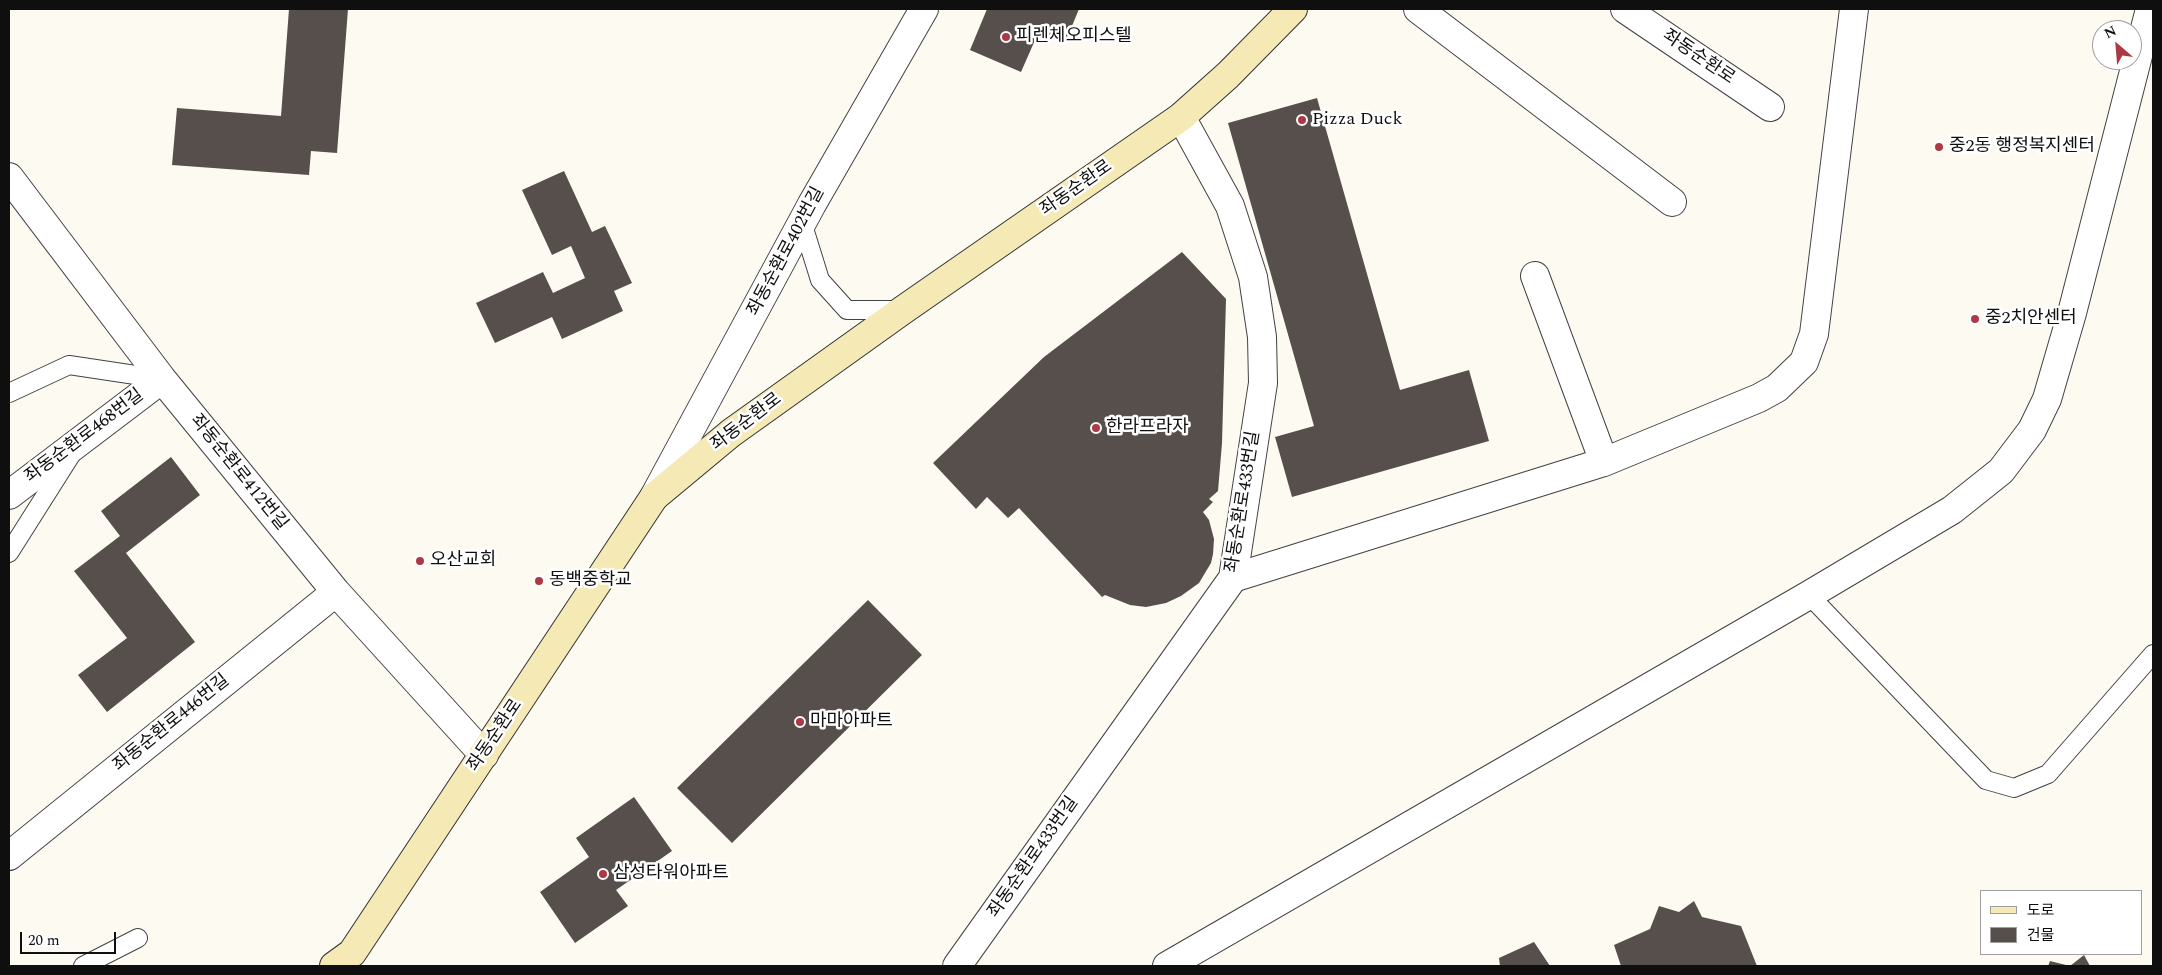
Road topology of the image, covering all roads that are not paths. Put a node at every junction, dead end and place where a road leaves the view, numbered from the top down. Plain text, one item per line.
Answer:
1 (924, 9) edge
2 (1293, 9) edge
3 (1418, 9) edge
4 (1625, 9) edge
5 (1854, 9) edge
6 (2150, 9) edge
7 (1770, 108) dead end
8 (1181, 117) junction
9 (9, 178) edge
10 (1672, 202) dead end
11 (802, 222) junction
12 (1535, 276) dead end
13 (903, 310) junction
14 (162, 379) junction
15 (9, 394) edge
16 (80, 442) junction
17 (1604, 462) junction
18 (9, 495) edge
19 (654, 497) junction
20 (9, 554) edge
21 (1233, 578) junction
22 (336, 592) junction
23 (1809, 595) junction
24 (2153, 654) edge
25 (484, 755) junction
26 (9, 856) edge
27 (138, 938) dead end
28 (83, 966) edge
29 (334, 966) edge
30 (956, 966) edge
31 (1167, 966) edge

1 - 11 street, 좌동순환로402번길
2 - 8 main road, 좌동순환로
3 - 10 street
4 - 7 street, 좌동순환로
5 - 17 street
6 - 23 street
8 - 13 main road, 좌동순환로
8 - 21 street, 좌동순환로433번길
9 - 14 street, 좌동순환로412번길
11 - 13 lane
11 - 19 street, 좌동순환로402번길
12 - 17 street
13 - 19 main road, 좌동순환로
14 - 15 lane
14 - 16 street, 좌동순환로468번길
14 - 22 street, 좌동순환로412번길
16 - 18 street, 좌동순환로468번길
16 - 20 lane
17 - 21 street
19 - 25 main road, 좌동순환로
21 - 30 street, 좌동순환로433번길
22 - 25 street, 좌동순환로412번길
22 - 26 street, 좌동순환로446번길
23 - 24 lane
23 - 31 street
25 - 29 main road, 좌동순환로
27 - 28 lane

